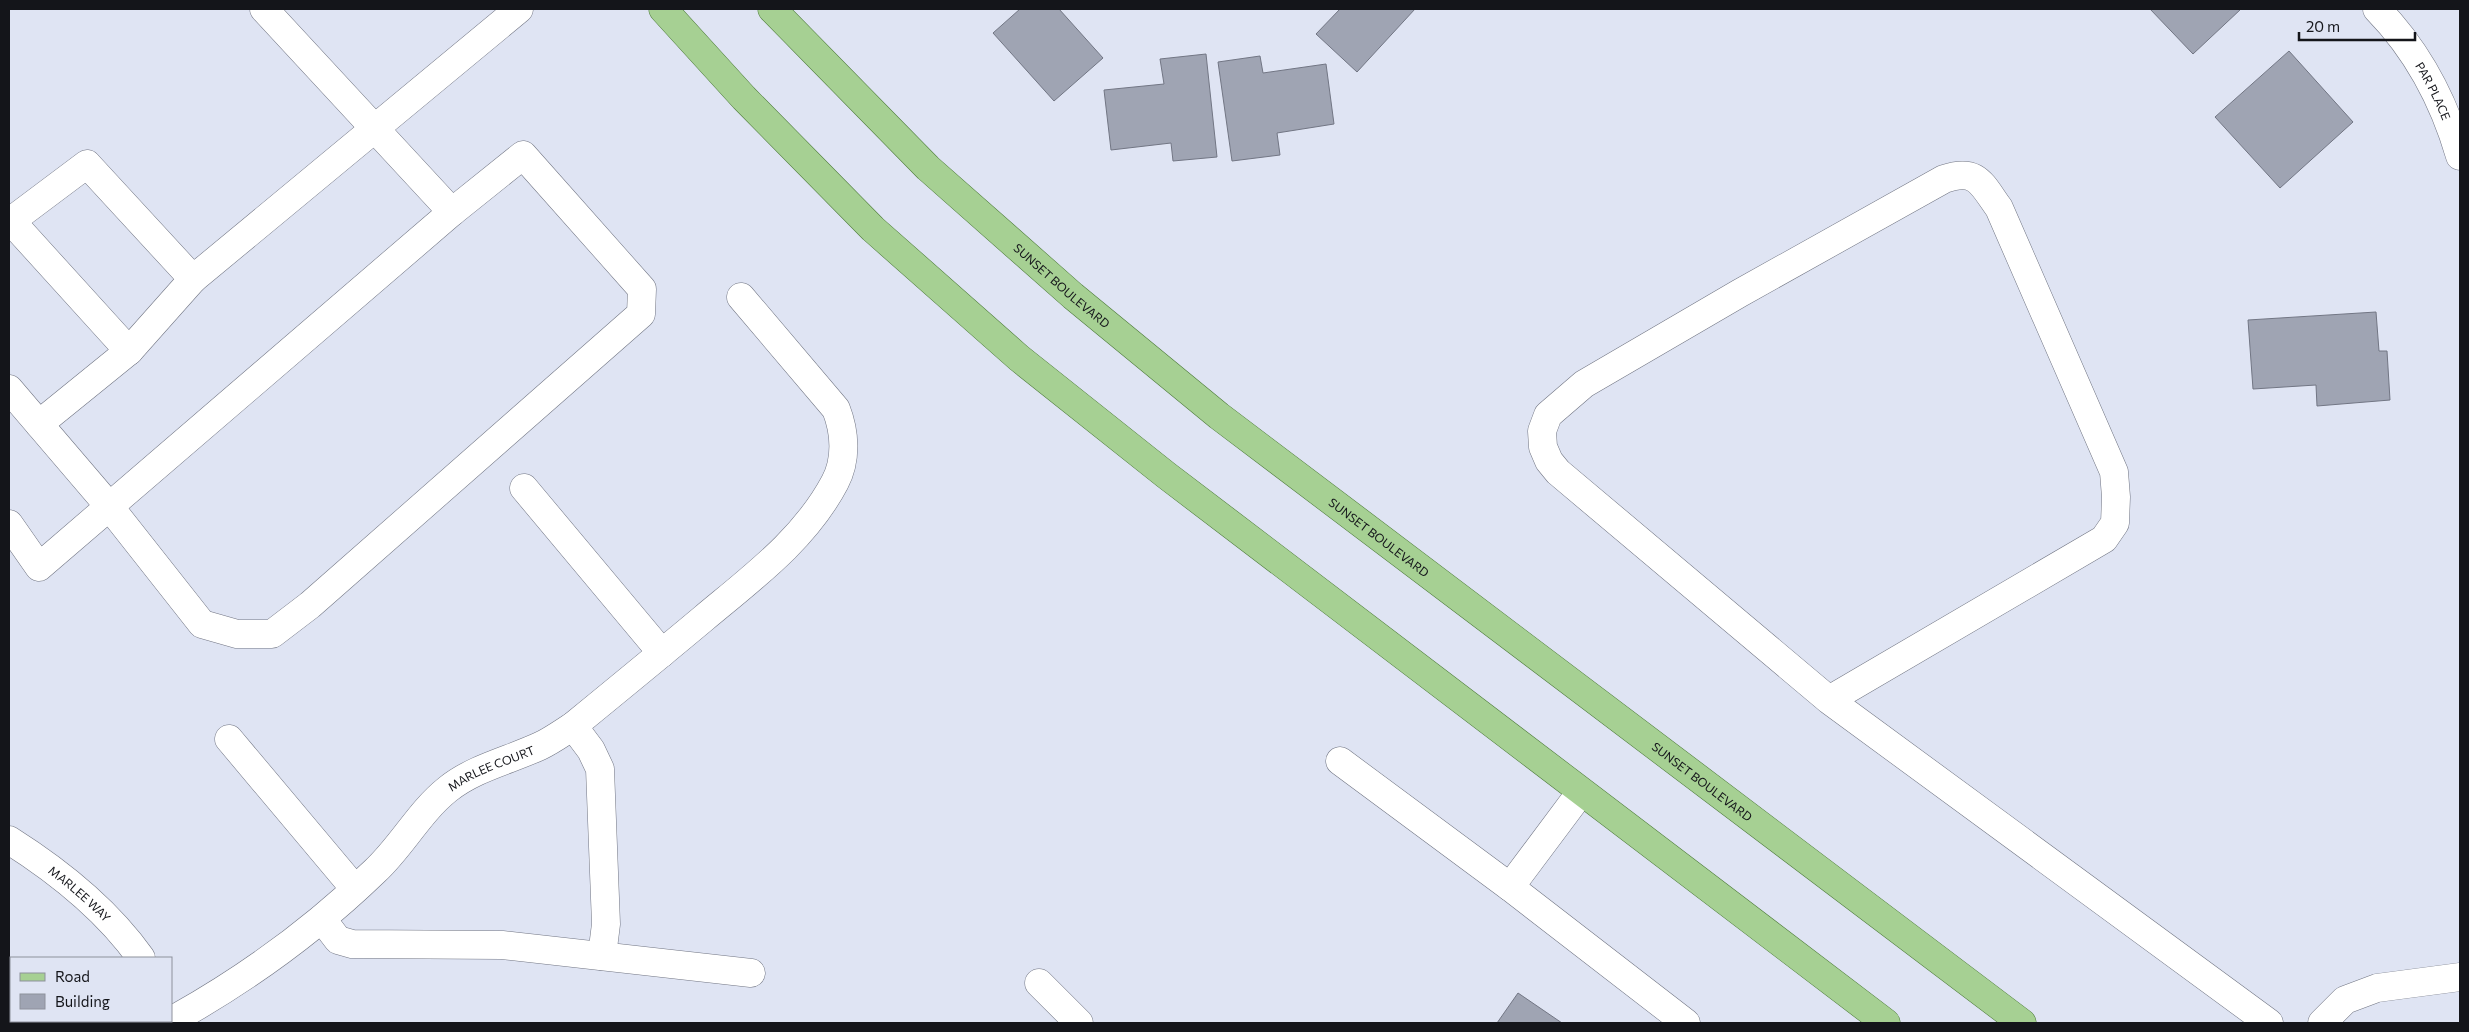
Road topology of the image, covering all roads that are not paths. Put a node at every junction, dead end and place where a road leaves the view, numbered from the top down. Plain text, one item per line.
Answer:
1 (264, 9) edge
2 (519, 9) edge
3 (663, 9) edge
4 (772, 9) edge
5 (2377, 9) edge
6 (375, 129) junction
7 (2460, 156) edge
8 (452, 212) junction
9 (193, 279) junction
10 (741, 297) dead end
11 (129, 351) junction
12 (9, 389) edge
13 (39, 424) junction
14 (524, 488) dead end
15 (109, 506) junction
16 (9, 524) edge
17 (662, 653) junction
18 (1829, 700) junction
19 (573, 726) junction
20 (229, 739) dead end
21 (1340, 760) dead end
22 (1581, 792) junction
23 (9, 840) edge
24 (1510, 887) junction
25 (355, 888) junction
26 (322, 919) junction
27 (602, 956) junction
28 (140, 957) edge
29 (751, 973) dead end
30 (2460, 977) edge
31 (1039, 983) dead end
32 (177, 1015) edge
33 (1079, 1023) edge
34 (1686, 1023) edge
35 (1886, 1023) edge
36 (2022, 1023) edge
37 (2269, 1023) edge
38 (2322, 1023) edge

1 - 6 street
2 - 6 street
3 - 22 main road
4 - 36 main road, SUNSET BOULEVARD
5 - 7 street, PAR PLACE
6 - 8 street
6 - 9 street
8 - 15 street
8 - 15 street
9 - 11 street
9 - 11 street
10 - 17 street, MARLEE COURT
11 - 13 street
12 - 13 street
13 - 15 street
14 - 17 street
15 - 16 street
17 - 19 street, MARLEE COURT
18 - 18 street
18 - 37 street
19 - 25 street, MARLEE COURT
19 - 27 street
20 - 25 street
21 - 24 street
22 - 24 street
22 - 35 main road
23 - 28 street, MARLEE WAY
24 - 34 street
25 - 26 street, MARLEE COURT
26 - 27 street
26 - 32 street, MARLEE COURT
27 - 29 street
30 - 38 street
31 - 33 street

